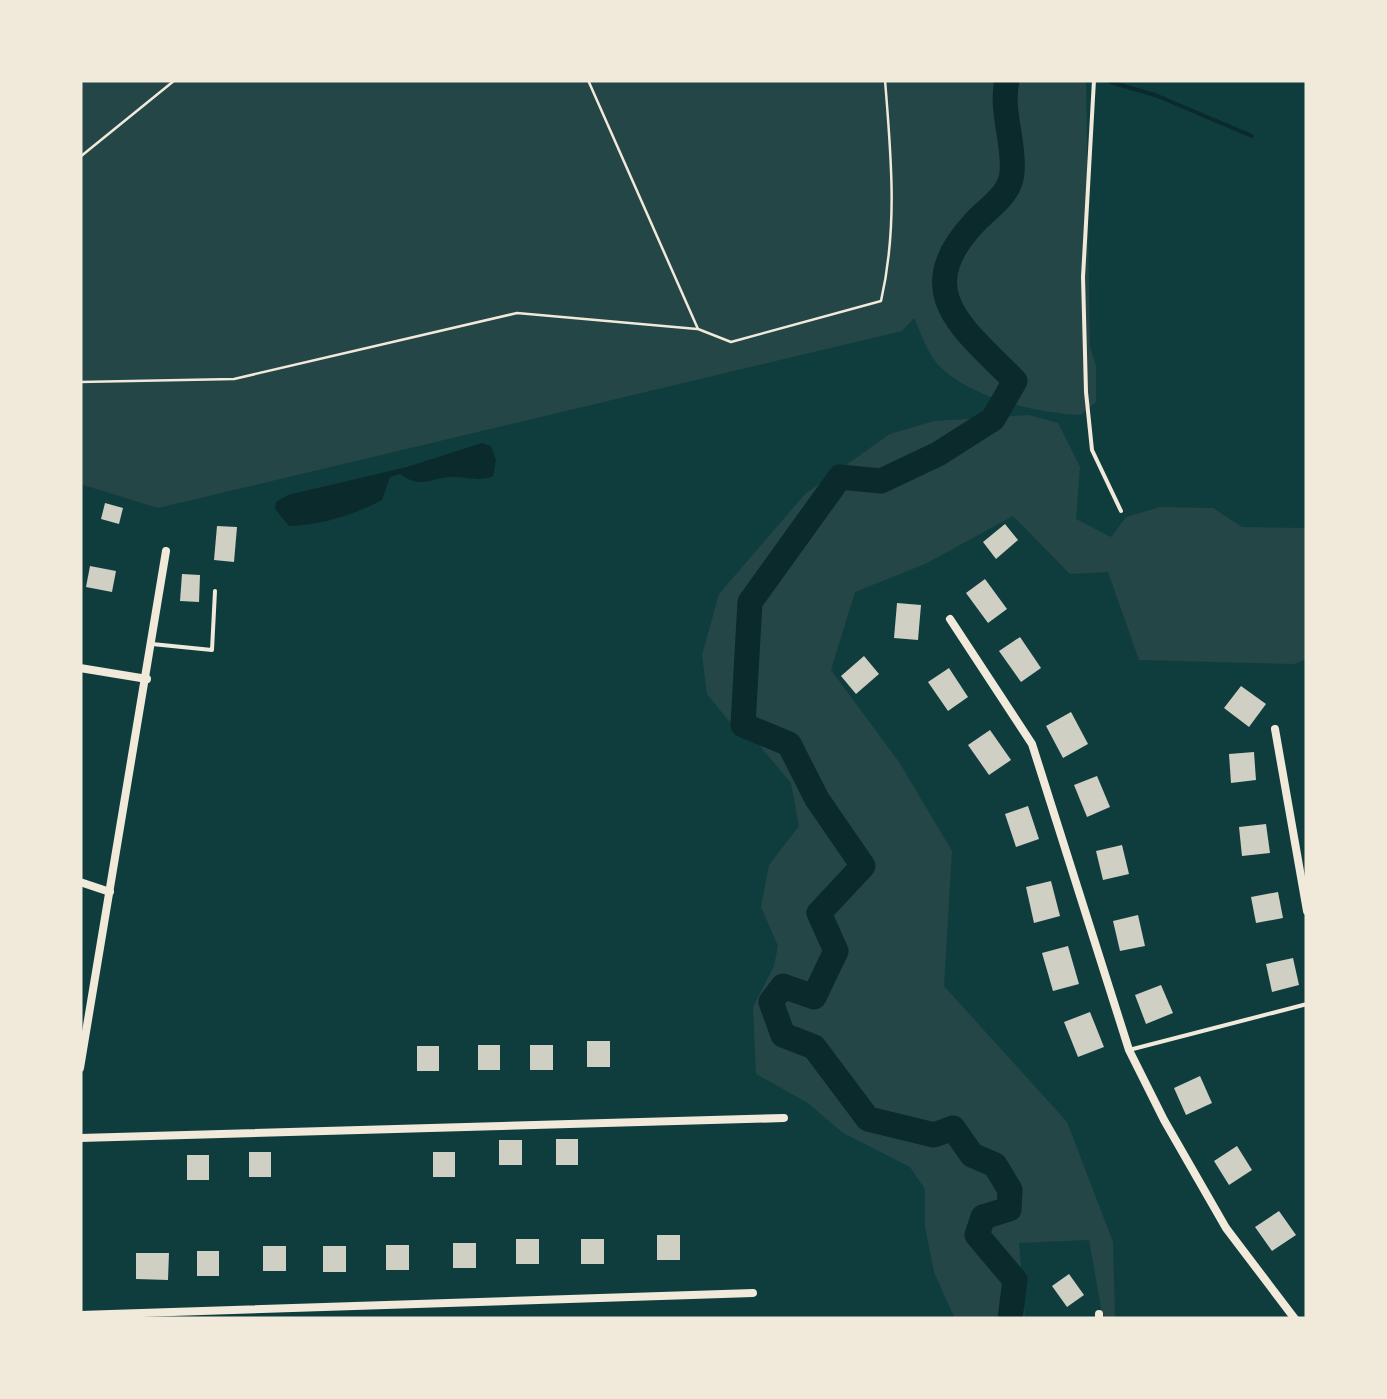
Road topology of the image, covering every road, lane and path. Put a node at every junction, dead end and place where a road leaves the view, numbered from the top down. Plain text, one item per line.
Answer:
1 (176, 80) edge
2 (588, 80) edge
3 (885, 80) edge
4 (1094, 80) edge
5 (80, 157) edge
6 (698, 330) junction
7 (80, 382) edge
8 (1122, 511) dead end
9 (166, 551) dead end
10 (215, 591) dead end
11 (950, 619) dead end
12 (152, 644) junction
13 (80, 668) edge
14 (148, 679) junction
15 (1275, 729) dead end
16 (80, 882) edge
17 (110, 892) junction
18 (1307, 912) edge
19 (1307, 1004) edge
20 (1130, 1050) junction
21 (80, 1068) edge
22 (784, 1118) dead end
23 (80, 1138) edge
24 (752, 1293) dead end
25 (80, 1315) edge
26 (1295, 1319) edge

1 - 5 path
2 - 6 path
3 - 6 path
4 - 8 lane
6 - 7 path
9 - 12 street
10 - 12 lane
11 - 20 street
12 - 14 street
13 - 14 street
14 - 17 street
15 - 18 street
16 - 17 street
17 - 21 street
19 - 20 lane
20 - 26 street
22 - 23 street
24 - 25 street

